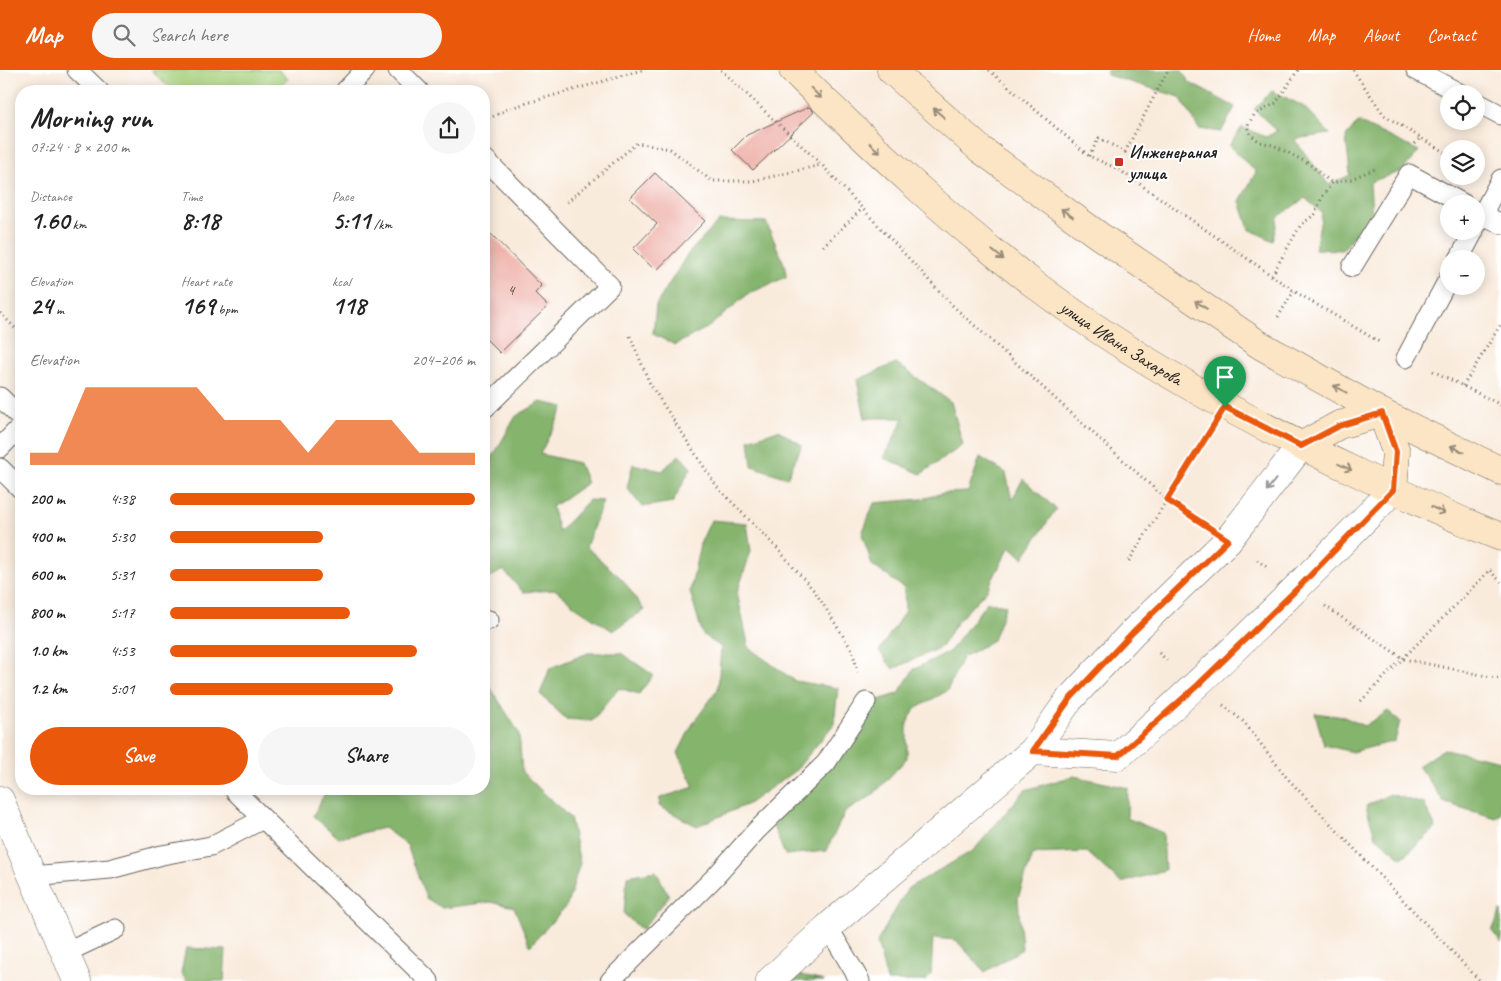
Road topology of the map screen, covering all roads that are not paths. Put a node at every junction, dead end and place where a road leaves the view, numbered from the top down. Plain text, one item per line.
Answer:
1 (77, 70) edge
2 (398, 70) edge
3 (793, 70) edge
4 (891, 70) edge
5 (1416, 70) edge
6 (361, 72) edge
7 (93, 85) edge
8 (350, 85) edge
9 (413, 85) edge
10 (1444, 85) edge
11 (1485, 107) edge
12 (1501, 115) edge
13 (490, 164) edge
14 (1501, 179) edge
15 (1448, 195) edge
16 (1485, 205) edge
17 (1485, 219) edge
18 (1501, 224) edge
19 (1352, 267) dead end
20 (1440, 295) edge
21 (1406, 358) road end
22 (0, 397) edge
23 (490, 404) edge
24 (15, 412) edge
25 (1382, 413) junction
26 (15, 432) edge
27 (1301, 446) junction
28 (0, 448) edge
29 (0, 468) edge
30 (1501, 471) edge
31 (15, 483) edge
32 (1393, 490) junction
33 (1501, 537) edge
34 (866, 702) road end
35 (1033, 751) junction
36 (239, 795) edge
37 (0, 800) edge
38 (263, 818) junction
39 (32, 876) junction
40 (828, 927) junction
41 (116, 929) dead end
42 (65, 953) junction
43 (77, 981) edge
44 (429, 981) edge
45 (610, 981) edge
46 (770, 981) edge
47 (860, 981) edge

1 - 7 lane
2 - 9 lane
3 -> 27 main road, улица Ивана Захарова
25 -> 4 main road
5 - 10 lane
6 - 8 lane
11 - 12 lane
13 - 23 lane
14 - 16 lane
15 - 19 lane
17 - 18 lane
20 - 21 lane
22 - 24 lane
25 - 27 main road
30 -> 25 main road
25 - 32 main road
26 - 28 lane
27 -> 32 main road, улица Ивана Захарова
27 -> 35 street
29 - 31 lane
32 -> 33 main road, улица Ивана Захарова
32 - 35 street
34 - 45 lane
35 - 40 street
36 - 38 lane
37 - 39 street
38 - 39 lane
38 - 44 lane
39 - 42 street
40 - 46 street
40 - 47 lane
41 - 42 lane
42 - 43 street

